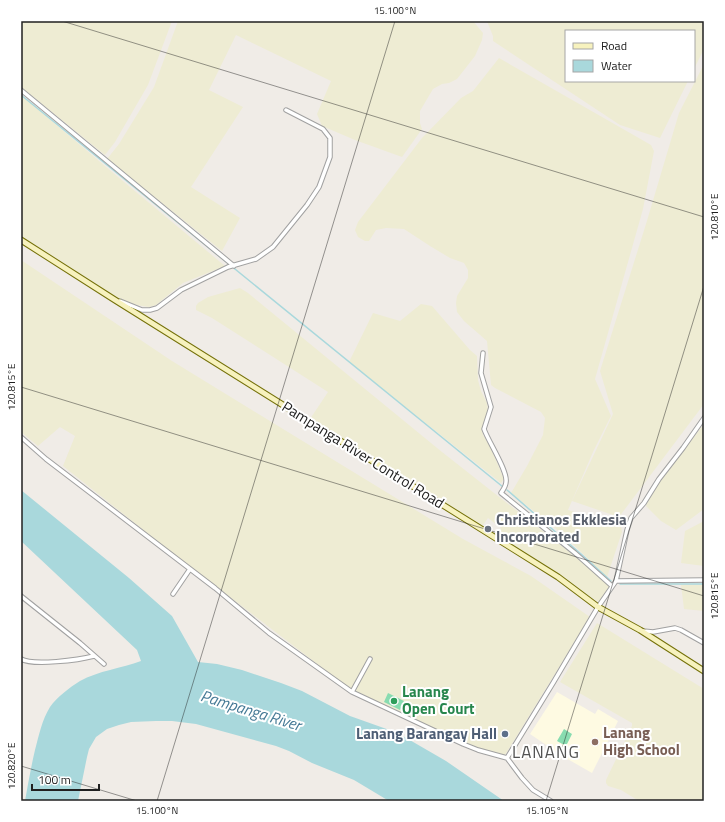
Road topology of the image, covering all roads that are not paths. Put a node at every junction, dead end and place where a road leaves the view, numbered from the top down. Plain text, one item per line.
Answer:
1 (21, 90) edge
2 (286, 110) dead end
3 (21, 240) edge
4 (231, 266) junction
5 (115, 300) junction
6 (484, 353) dead end
7 (704, 418) edge
8 (21, 436) edge
9 (190, 569) junction
10 (704, 580) edge
11 (616, 581) junction
12 (612, 586) junction
13 (172, 594) dead end
14 (21, 596) edge
15 (598, 607) junction
16 (640, 630) junction
17 (704, 643) edge
18 (94, 656) junction
19 (21, 659) edge
20 (370, 659) dead end
21 (104, 664) dead end
22 (704, 671) edge
23 (352, 692) junction
24 (507, 758) junction
25 (551, 801) edge

1 - 4 street
2 - 4 street
3 - 5 main road, Pampanga River Control Road
4 - 5 street
5 - 15 main road, Pampanga River Control Road
6 - 12 street
7 - 11 street
8 - 9 street
9 - 13 street
9 - 23 street
10 - 11 street
11 - 12 street
12 - 15 street
14 - 18 street
15 - 16 main road, Pampanga River Control Road
15 - 24 street
16 - 17 street
16 - 22 main road, Pampanga River Control Road
18 - 19 street
18 - 21 street
20 - 23 street
23 - 24 street
24 - 25 street

